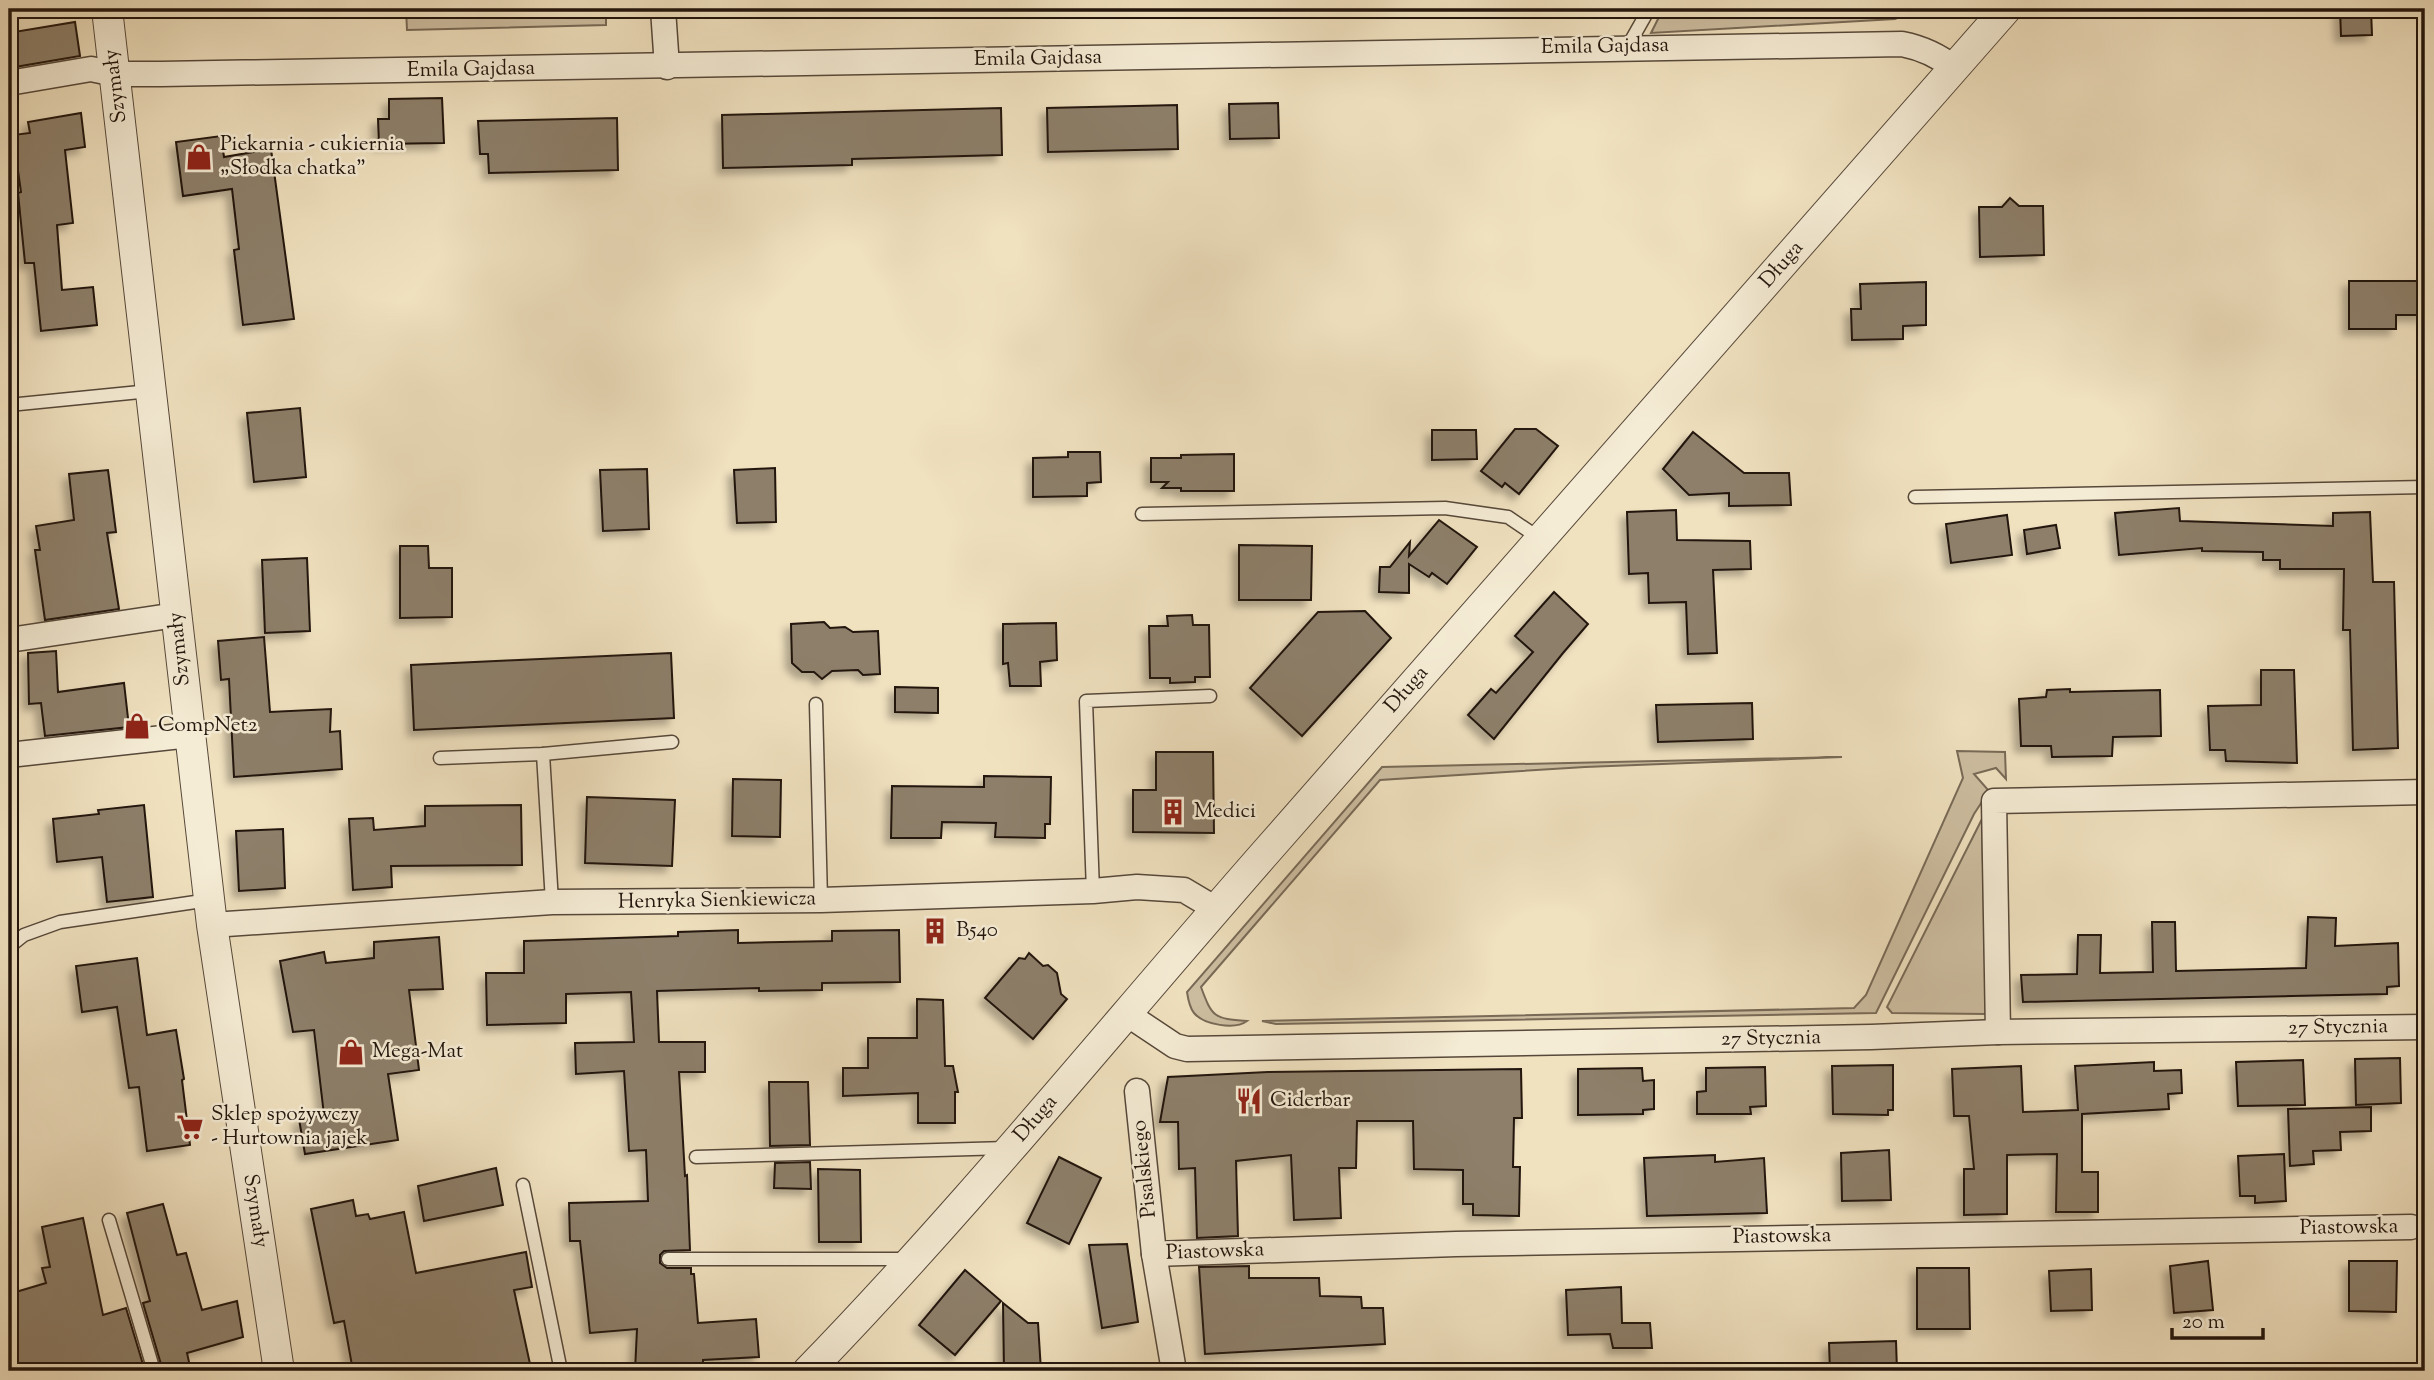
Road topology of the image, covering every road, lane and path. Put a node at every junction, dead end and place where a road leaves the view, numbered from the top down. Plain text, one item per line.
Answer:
1 (107, 9) edge
2 (663, 9) edge
3 (1649, 9) edge
4 (2006, 9) edge
5 (1628, 46) junction
6 (667, 67) junction
7 (1954, 68) junction
8 (115, 74) junction
9 (9, 83) edge
10 (150, 391) junction
11 (9, 405) edge
12 (2425, 486) edge
13 (1914, 497) dead end
14 (1142, 514) dead end
15 (1539, 538) junction
16 (177, 615) junction
17 (9, 640) edge
18 (1210, 696) dead end
19 (817, 704) dead end
20 (190, 735) junction
21 (672, 742) dead end
22 (544, 754) junction
23 (9, 755) edge
24 (440, 758) dead end
25 (2425, 792) edge
26 (1093, 891) junction
27 (821, 900) junction
28 (552, 902) junction
29 (1216, 909) junction
30 (211, 913) junction
31 (9, 947) edge
32 (1127, 1014) junction
33 (2425, 1027) edge
34 (1998, 1032) junction
35 (1137, 1091) dead end
36 (1011, 1148) junction
37 (696, 1157) dead end
38 (523, 1185) dead end
39 (109, 1220) dead end
40 (2411, 1227) dead end
41 (1154, 1254) junction
42 (668, 1259) dead end
43 (914, 1259) junction
44 (154, 1371) edge
45 (279, 1371) edge
46 (561, 1371) edge
47 (808, 1371) edge
48 (1174, 1371) edge

1 - 8 street, Szymały
2 - 6 street
3 - 5 lane
4 - 7 street, Długa
5 - 6 street, Emila Gajdasa
5 - 7 street, Emila Gajdasa
6 - 8 street, Emila Gajdasa
7 - 15 street, Długa
8 - 9 street, Emila Gajdasa
8 - 10 street, Szymały
10 - 11 lane
10 - 16 street, Szymały
12 - 13 lane
14 - 15 lane
15 - 29 street, Długa
16 - 17 street
16 - 20 street, Szymały
18 - 26 lane
19 - 27 lane
20 - 23 street
20 - 30 street, Szymały
21 - 22 lane
22 - 24 lane
22 - 28 lane
25 - 34 street
26 - 27 street, Henryka Sienkiewicza
26 - 29 street, Henryka Sienkiewicza
27 - 28 street, Henryka Sienkiewicza
28 - 30 street, Henryka Sienkiewicza
29 - 32 street, Długa
30 - 31 lane
30 - 45 street, Szymały
32 - 34 street, 27 Stycznia
32 - 36 street, Długa
33 - 34 street, 27 Stycznia
35 - 41 street, Pisalskiego
36 - 37 lane
36 - 43 street, Długa
38 - 46 lane
39 - 44 lane
40 - 41 street, Piastowska
41 - 48 street, Pisalskiego
42 - 43 lane
43 - 47 street, Długa

